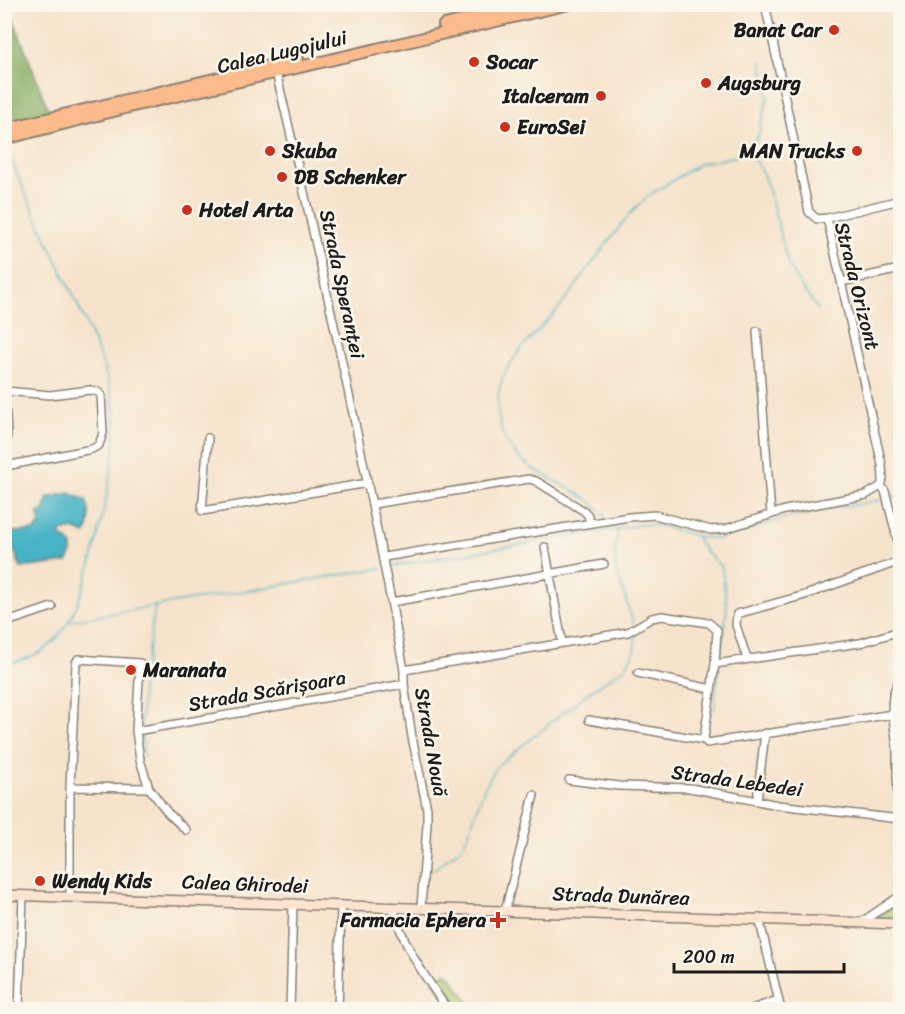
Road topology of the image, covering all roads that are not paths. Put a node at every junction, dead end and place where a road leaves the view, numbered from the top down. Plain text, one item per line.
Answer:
1 (535, 4) edge
2 (569, 4) edge
3 (765, 4) edge
4 (276, 72) junction
5 (4, 129) edge
6 (4, 139) edge
7 (900, 201) edge
8 (827, 218) junction
9 (900, 269) edge
10 (841, 282) junction
11 (757, 331) dead end
12 (4, 385) edge
13 (5, 391) edge
14 (6, 432) edge
15 (208, 438) dead end
16 (6, 466) edge
17 (4, 483) edge
18 (368, 483) junction
19 (881, 486) junction
20 (373, 504) junction
21 (771, 514) junction
22 (590, 523) junction
23 (545, 547) dead end
24 (900, 550) edge
25 (384, 557) junction
26 (900, 561) edge
27 (604, 564) dead end
28 (550, 574) junction
29 (392, 602) junction
30 (52, 607) dead end
31 (4, 623) edge
32 (900, 631) edge
33 (562, 642) junction
34 (747, 660) junction
35 (715, 664) junction
36 (404, 670) junction
37 (638, 673) dead end
38 (900, 682) edge
39 (404, 684) junction
40 (711, 689) junction
41 (893, 714) junction
42 (589, 720) dead end
43 (136, 731) junction
44 (765, 733) junction
45 (704, 740) junction
46 (569, 780) dead end
47 (70, 787) junction
48 (149, 788) junction
49 (534, 795) dead end
50 (757, 801) junction
51 (900, 820) edge
52 (186, 830) dead end
53 (4, 895) edge
54 (23, 895) junction
55 (900, 896) edge
56 (70, 897) junction
57 (293, 903) junction
58 (341, 906) junction
59 (393, 907) junction
60 (421, 908) junction
61 (505, 911) junction
62 (759, 918) junction
63 (862, 922) junction
64 (900, 924) edge
65 (778, 1000) junction
66 (20, 1010) edge
67 (290, 1010) edge
68 (338, 1010) edge
69 (447, 1010) edge
70 (748, 1010) edge
71 (781, 1010) edge

1 - 5 main road, Calea Lugojului
2 - 4 main road, Calea Lugojului
3 - 8 street, Strada Orizont
4 - 6 main road, Calea Lugojului
4 - 18 street, Strada Speranței
7 - 8 street
8 - 10 street, Strada Orizont
9 - 10 street
10 - 19 street, Strada Orizont
11 - 21 street
12 - 13 street
13 - 14 street
13 - 16 street
14 - 16 street
15 - 18 street
16 - 17 street
18 - 20 street, Strada Speranței
19 - 21 street
19 - 24 street, Strada Orizont
20 - 22 street
20 - 25 street, Strada Speranței
21 - 22 street
22 - 25 street
23 - 28 street
25 - 29 street, Strada Nouă
26 - 34 street
27 - 28 street
28 - 29 street
28 - 33 street
29 - 36 street, Strada Nouă
30 - 31 street
32 - 34 street
33 - 35 street
33 - 36 street
34 - 35 street
35 - 40 street
36 - 39 street, Strada Nouă
37 - 40 street
38 - 41 street
39 - 43 street, Strada Scărișoara
39 - 60 street, Strada Nouă
40 - 45 street
41 - 44 street
41 - 51 street
42 - 45 street
43 - 47 street
43 - 48 street
44 - 45 street
44 - 50 street
46 - 50 street, Strada Lebedei
47 - 48 street
47 - 56 street
48 - 52 street
49 - 61 street
50 - 51 street, Strada Lebedei
53 - 54 street, Calea Ghirodei
54 - 56 street, Calea Ghirodei
54 - 66 street
55 - 63 street
56 - 57 street, Calea Ghirodei
57 - 58 street, Calea Ghirodei
57 - 67 street
58 - 59 street, Strada Dunărea
58 - 68 street
59 - 60 street, Strada Dunărea
59 - 69 street
60 - 61 street, Strada Dunărea
61 - 62 street, Strada Dunărea
62 - 63 street, Strada Dunărea
62 - 65 street
63 - 64 street, Strada Dunărea
65 - 70 street
65 - 71 street

